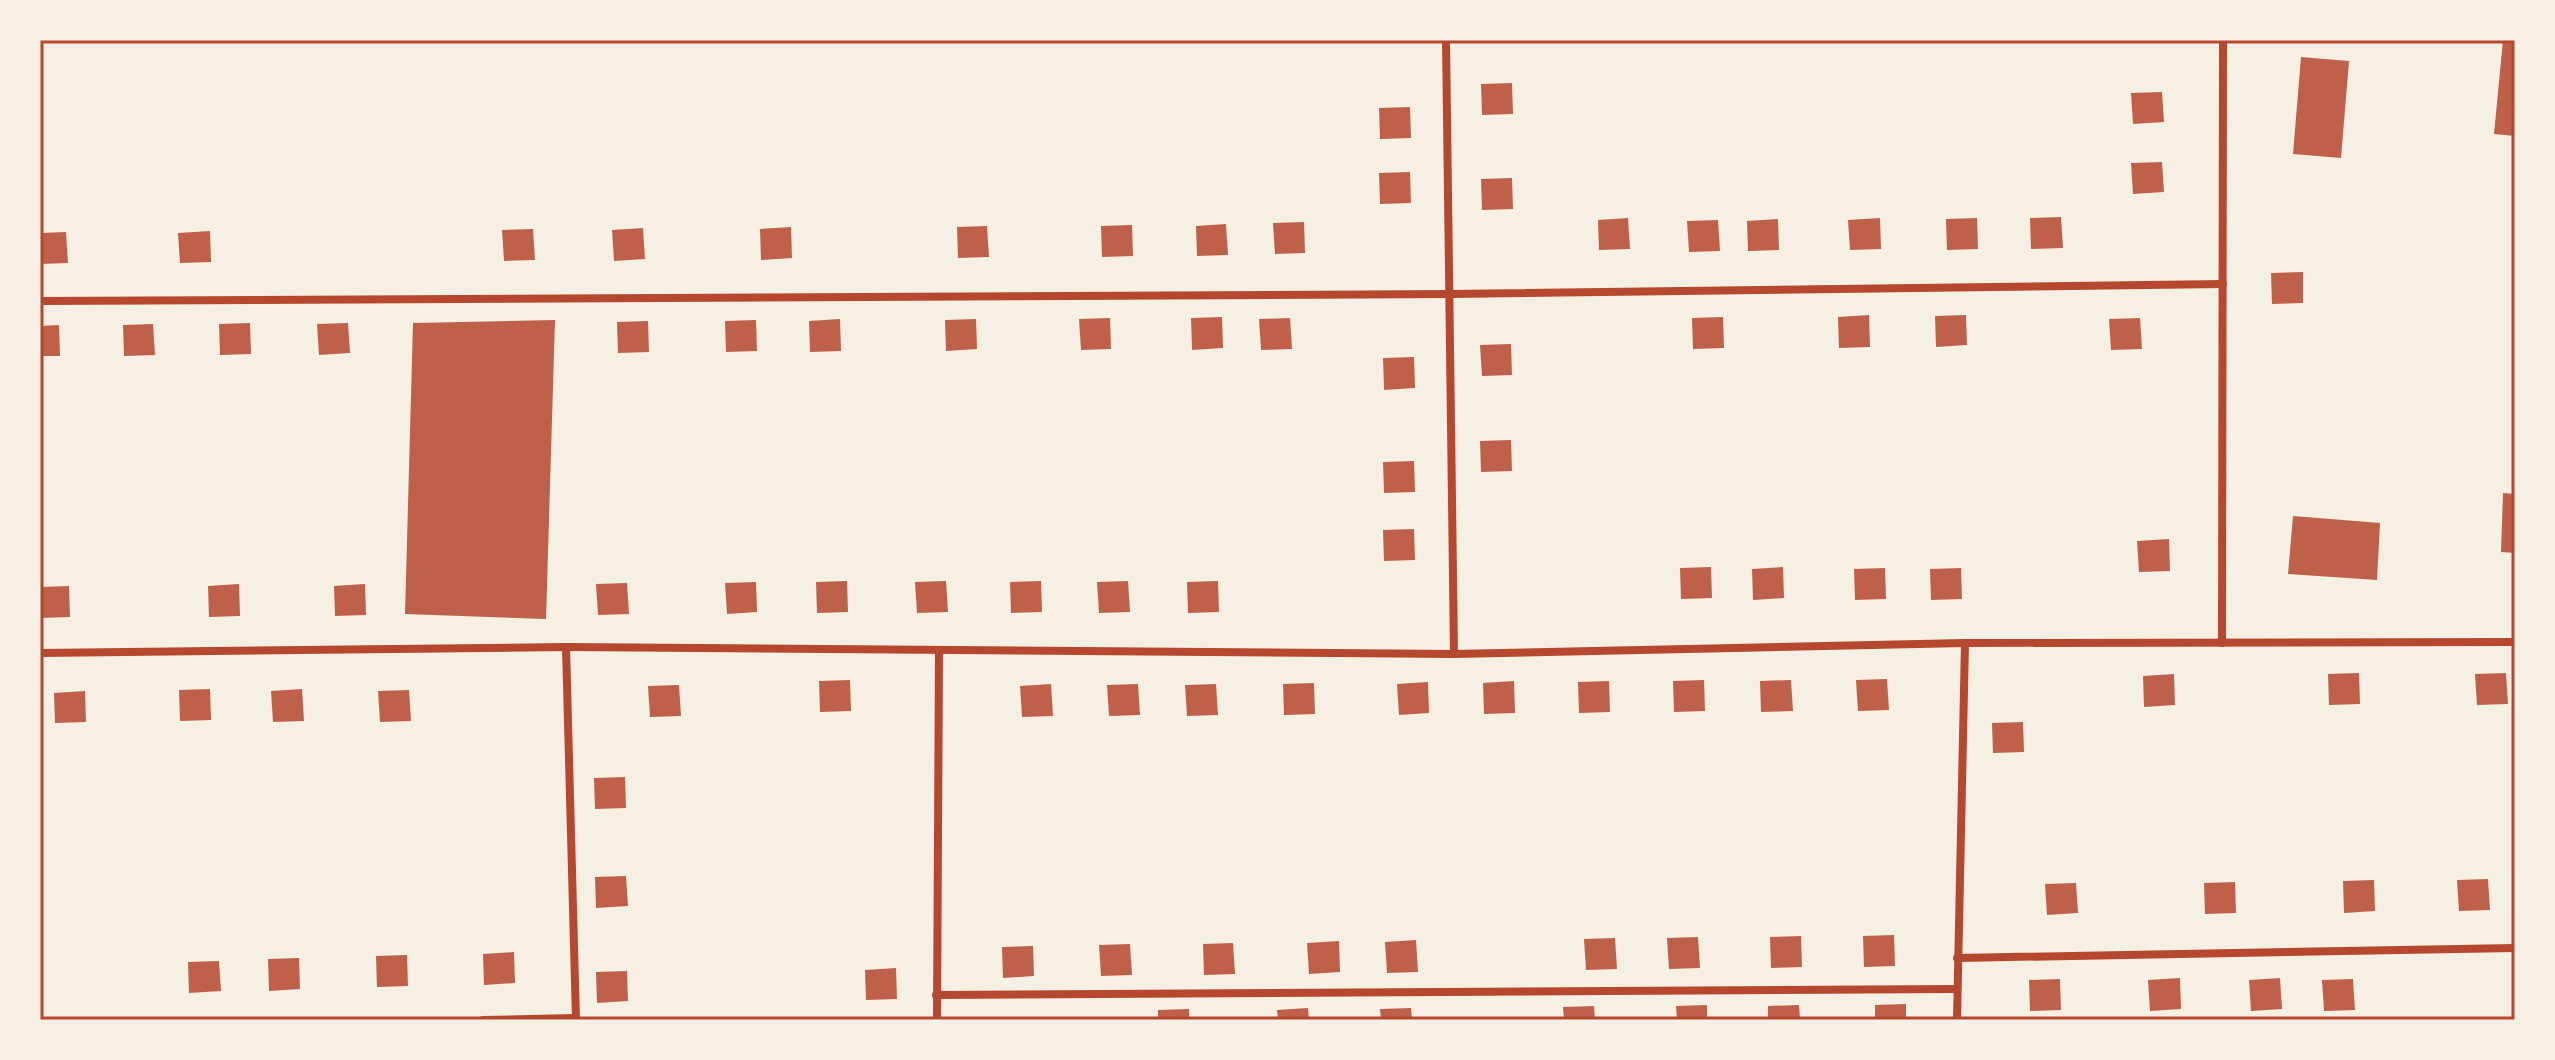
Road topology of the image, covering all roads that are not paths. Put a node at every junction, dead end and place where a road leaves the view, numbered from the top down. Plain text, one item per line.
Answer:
1 (1446, 40) edge
2 (2223, 40) edge
3 (2223, 284) junction
4 (1451, 294) junction
5 (40, 301) edge
6 (2515, 642) edge
7 (1965, 643) junction
8 (2222, 643) junction
9 (566, 647) junction
10 (939, 651) junction
11 (40, 653) edge
12 (1454, 654) junction
13 (2515, 948) edge
14 (1957, 958) junction
15 (1957, 989) junction
16 (936, 995) junction
17 (576, 1019) edge
18 (483, 1020) edge
19 (937, 1020) edge
20 (1957, 1020) edge

1 - 4 street
2 - 3 street
3 - 4 street
3 - 8 street
4 - 5 street
4 - 12 street
6 - 8 street
7 - 8 street
7 - 12 street
7 - 14 street
9 - 10 street
9 - 11 street
9 - 17 street
10 - 12 street
10 - 16 street
13 - 14 street
14 - 15 street
15 - 16 street
15 - 20 street
16 - 19 street
17 - 18 street

